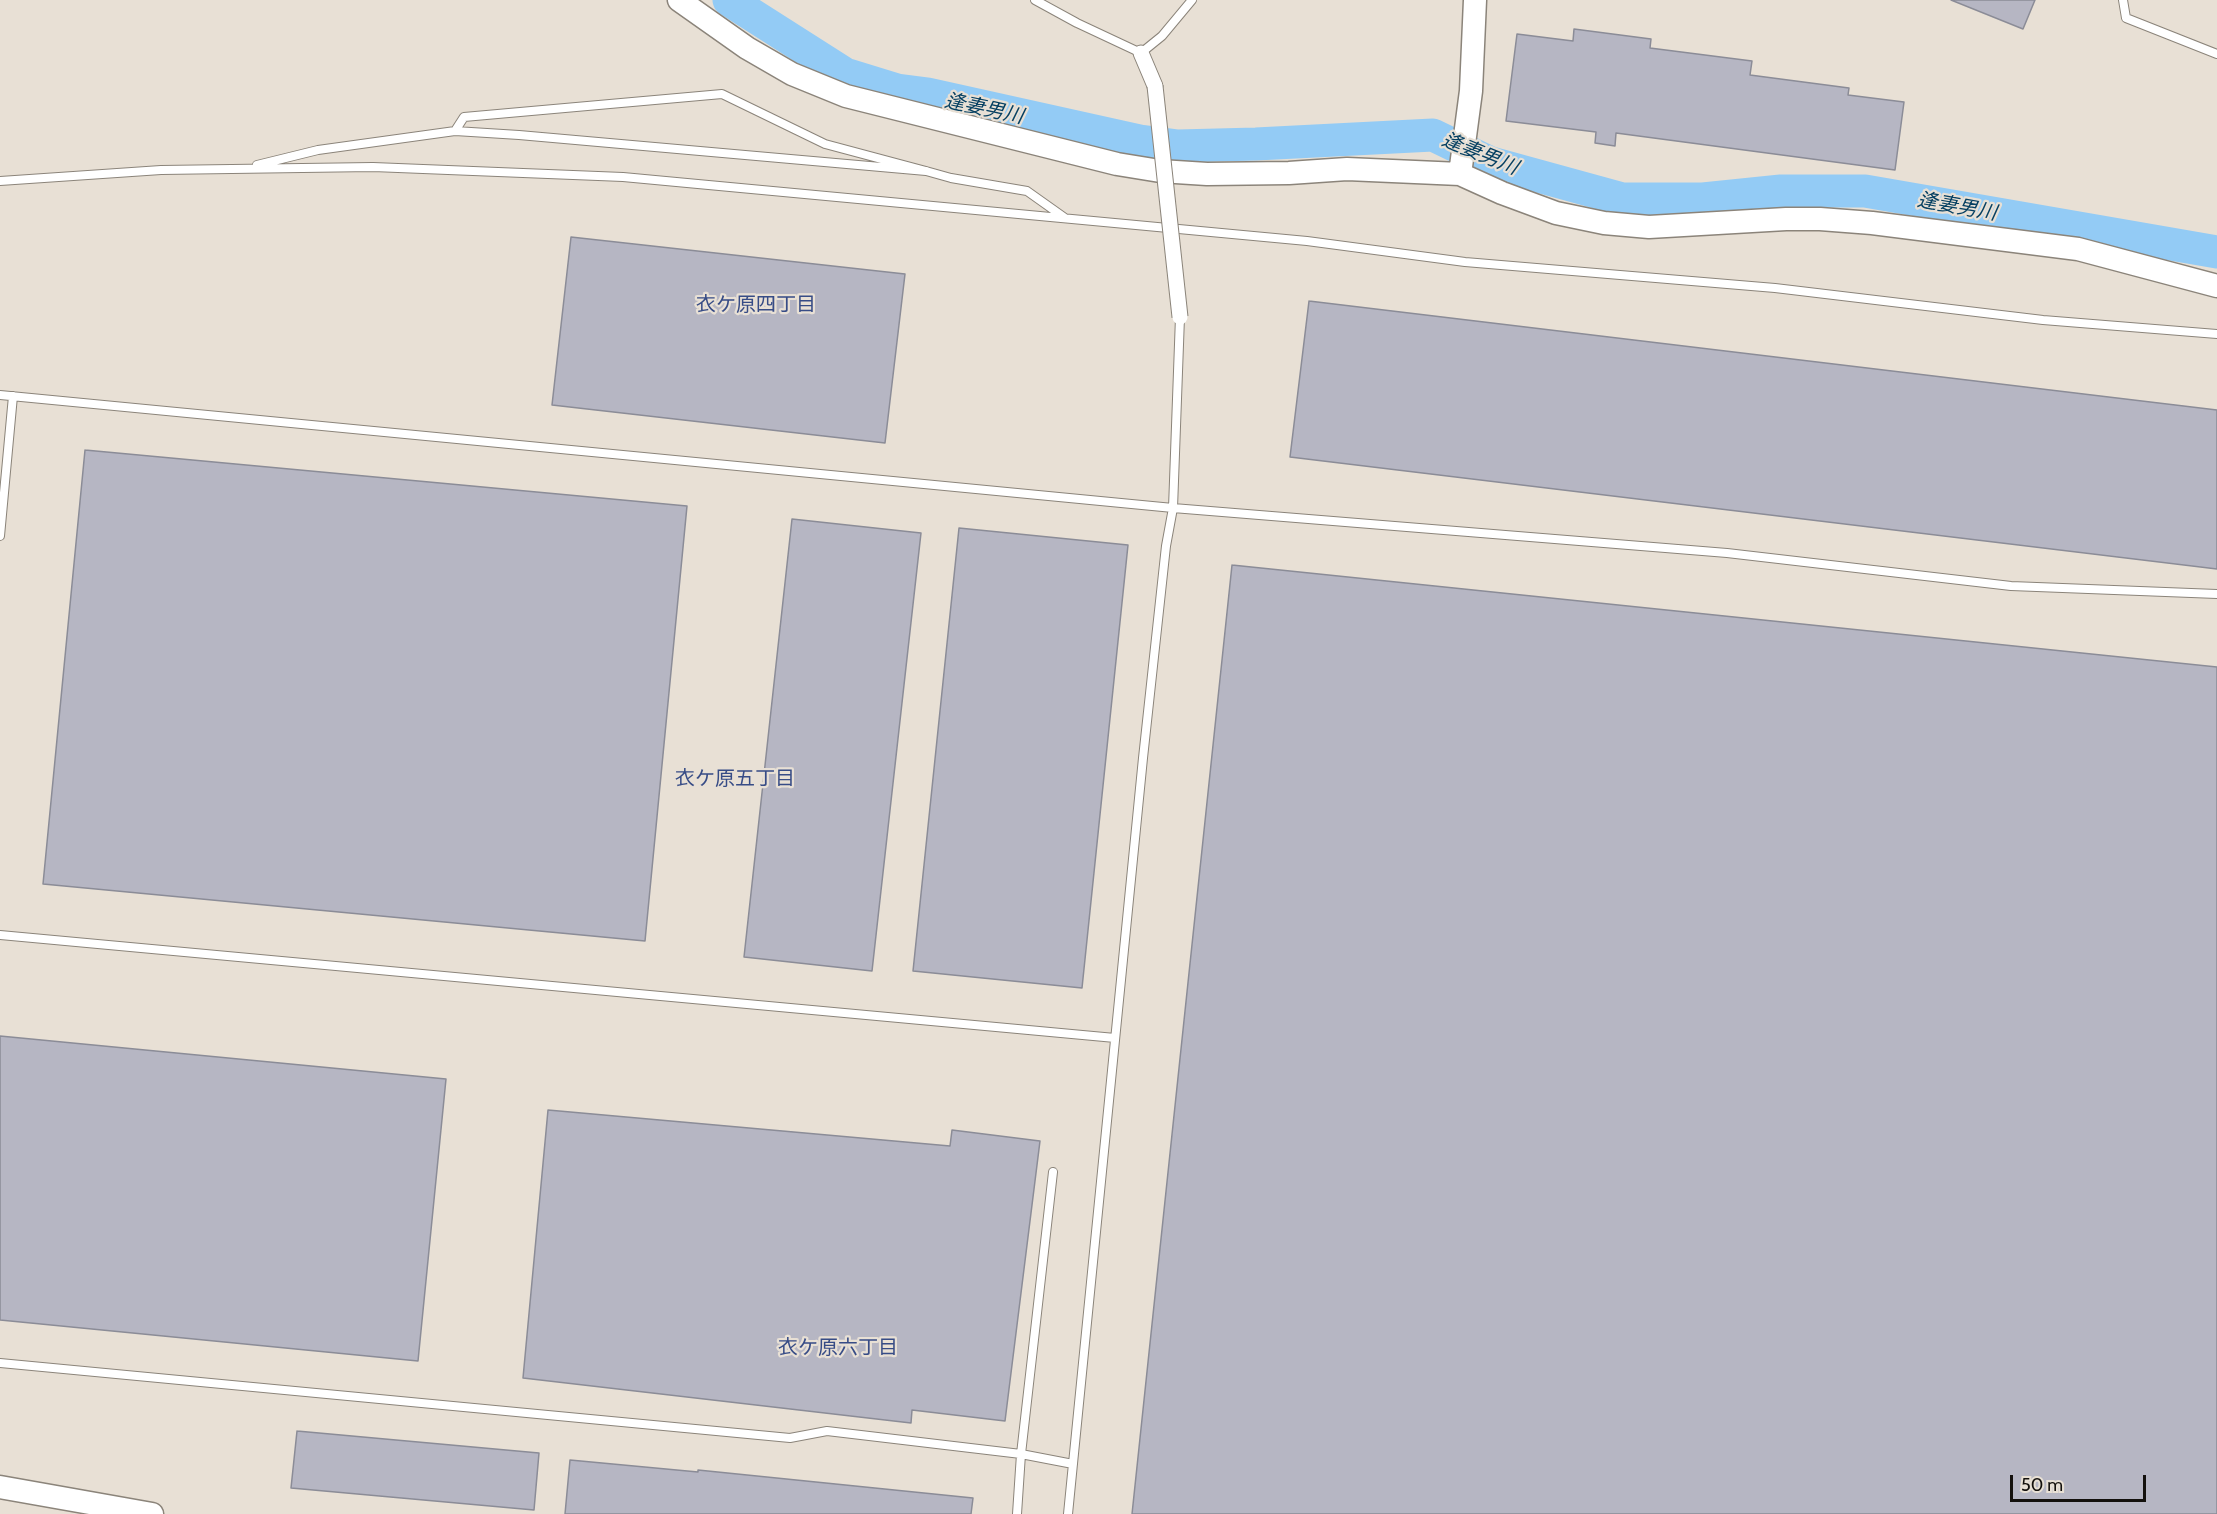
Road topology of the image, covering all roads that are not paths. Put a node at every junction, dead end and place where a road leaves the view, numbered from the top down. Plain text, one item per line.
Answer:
1 (679, 0) edge
2 (1035, 0) edge
3 (1192, 0) edge
4 (1475, 0) edge
5 (2123, 0) edge
6 (1141, 53) junction
7 (2217, 54) edge
8 (455, 131) junction
9 (1461, 166) junction
10 (244, 169) junction
11 (926, 171) junction
12 (0, 181) edge
13 (1066, 219) junction
14 (2217, 286) edge
15 (1180, 316) joint
16 (2217, 334) edge
17 (0, 395) edge
18 (13, 396) junction
19 (1173, 508) junction
20 (0, 536) edge
21 (2217, 594) edge
22 (0, 935) edge
23 (1115, 1038) junction
24 (1053, 1172) dead end
25 (0, 1363) edge
26 (1021, 1454) junction
27 (1073, 1464) junction
28 (0, 1487) edge
29 (152, 1514) edge
30 (1017, 1514) edge
31 (1068, 1514) edge

1 - 9 street
2 - 6 lane
3 - 6 lane
4 - 9 street
5 - 7 lane
6 - 15 street, bridge
8 - 10 lane
8 - 11 lane
8 - 11 lane
9 - 14 street
10 - 12 lane
10 - 13 lane
11 - 13 lane
13 - 16 lane
15 - 19 lane
17 - 18 lane
18 - 19 lane
18 - 20 lane
19 - 21 lane
19 - 23 lane
22 - 23 lane
23 - 27 lane
24 - 26 lane
25 - 26 lane
26 - 27 lane
26 - 30 lane
27 - 31 lane
28 - 29 street

